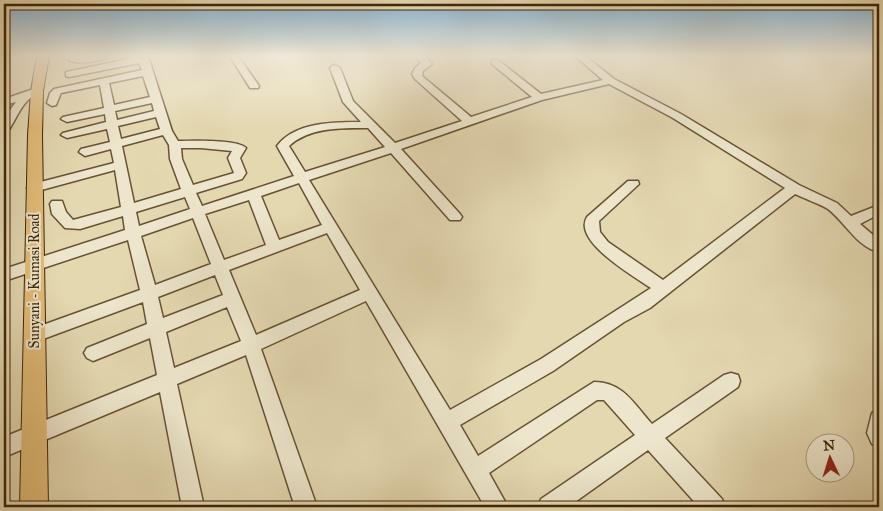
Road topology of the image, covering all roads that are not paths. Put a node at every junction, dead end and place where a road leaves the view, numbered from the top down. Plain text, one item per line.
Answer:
1 (40, 80) edge
2 (150, 80) edge
3 (250, 80) edge
4 (340, 80) edge
5 (421, 80) edge
6 (517, 80) edge
7 (104, 81) joint
8 (610, 81) joint
9 (254, 86) dead end
10 (38, 97) junction
11 (539, 98) junction
12 (156, 99) junction
13 (4, 102) edge
14 (110, 109) junction
15 (161, 113) junction
16 (7, 117) edge
17 (67, 119) dead end
18 (470, 122) junction
19 (113, 124) junction
20 (371, 125) junction
21 (4, 129) edge
22 (166, 130) junction
23 (67, 135) dead end
24 (116, 144) junction
25 (175, 145) junction
26 (393, 148) junction
27 (85, 152) dead end
28 (121, 165) junction
29 (304, 178) junction
30 (633, 184) dead end
31 (34, 188) junction
32 (794, 188) junction
33 (188, 191) junction
34 (253, 193) junction
35 (58, 204) dead end
36 (129, 209) junction
37 (879, 209) edge
38 (196, 212) junction
39 (456, 217) dead end
40 (849, 223) junction
41 (330, 227) junction
42 (133, 233) junction
43 (274, 247) junction
44 (879, 247) edge
45 (36, 266) junction
46 (220, 267) junction
47 (4, 276) edge
48 (664, 289) junction
49 (370, 292) junction
50 (149, 293) junction
51 (232, 298) junction
52 (156, 328) junction
53 (35, 335) junction
54 (251, 345) junction
55 (93, 353) dead end
56 (166, 380) junction
57 (731, 381) dead end
58 (879, 420) edge
59 (447, 422) junction
60 (34, 434) junction
61 (650, 437) junction
62 (879, 437) edge
63 (4, 447) edge
64 (475, 470) junction
65 (34, 507) edge
66 (194, 507) edge
67 (306, 507) edge
68 (497, 507) edge
69 (549, 507) edge
70 (714, 507) edge

1 - 10 main road, Sunyani - Kumasi Road
2 - 12 street
3 - 9 street
4 - 20 street
5 - 18 street
6 - 11 street
7 - 10 street
7 - 14 street
8 - 11 street
8 - 32 street
10 - 13 street
10 - 16 street
10 - 31 main road, Sunyani - Kumasi Road
11 - 18 street
12 - 14 street
12 - 15 street
14 - 17 street
14 - 19 street
15 - 19 street
15 - 22 street
16 - 21 street
18 - 26 street
19 - 23 street
19 - 24 street
20 - 26 street
20 - 29 street
22 - 24 street
22 - 25 street
24 - 27 street
24 - 28 street
25 - 33 street
25 - 33 street
26 - 29 street
26 - 39 street
28 - 31 street
28 - 36 street
29 - 34 street
29 - 41 street
30 - 48 street
31 - 45 main road, Sunyani - Kumasi Road
32 - 40 street
32 - 48 street
33 - 36 street
33 - 38 street
34 - 38 street
34 - 43 street
35 - 36 street
36 - 42 street
37 - 40 street
38 - 42 street
38 - 46 street
40 - 44 street
41 - 43 street
41 - 49 street
42 - 45 street
42 - 50 street
43 - 46 street
45 - 47 street
45 - 53 main road, Sunyani - Kumasi Road
46 - 50 street
46 - 51 street
48 - 59 street
49 - 54 street
49 - 59 street
50 - 52 street
50 - 53 street
51 - 52 street
51 - 54 street
52 - 55 street
52 - 56 street
53 - 60 main road, Sunyani - Kumasi Road
54 - 56 street
54 - 67 street
56 - 60 street
56 - 66 street
57 - 61 street
58 - 62 street
59 - 64 street
60 - 63 street
60 - 65 main road, Sunyani - Kumasi Road
61 - 64 street
61 - 69 street
61 - 70 street
64 - 68 street

